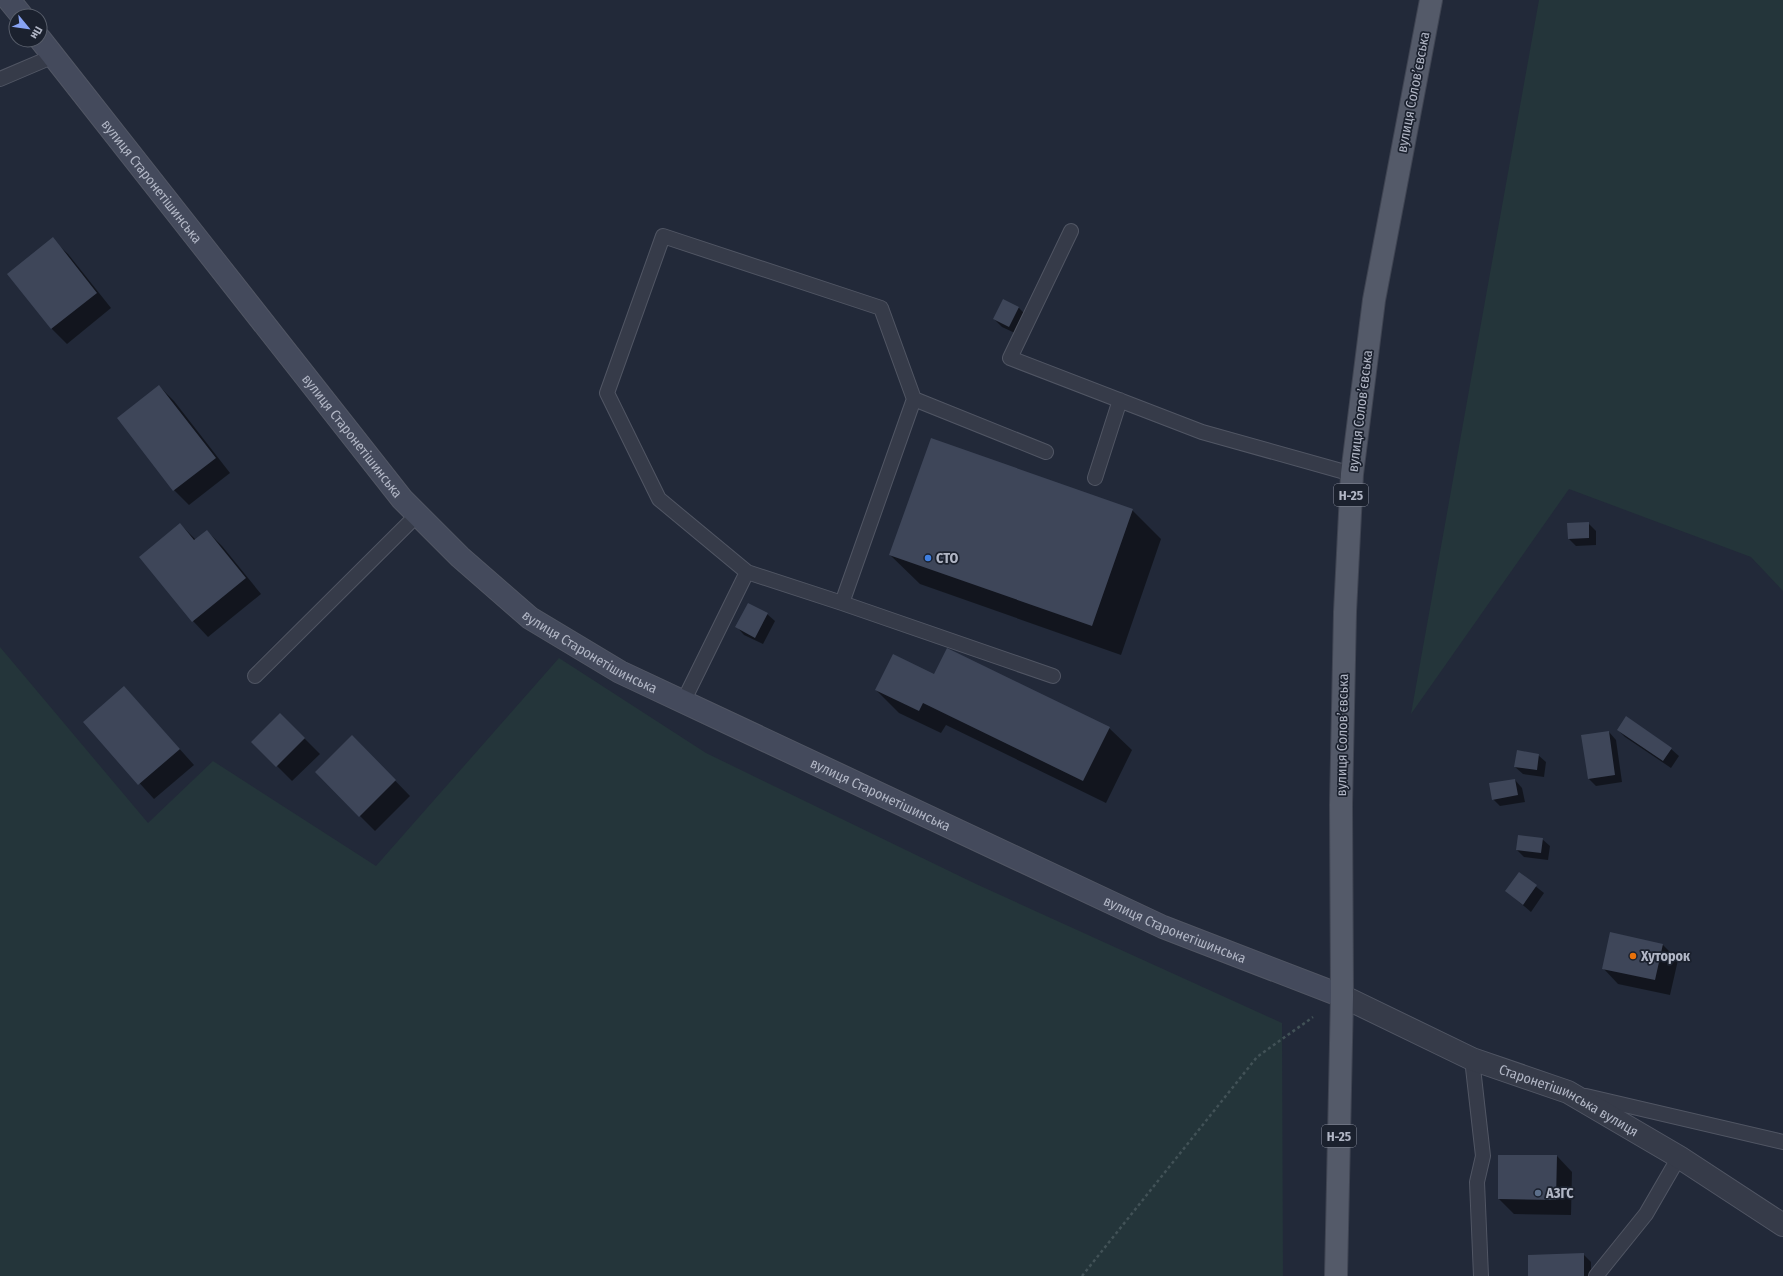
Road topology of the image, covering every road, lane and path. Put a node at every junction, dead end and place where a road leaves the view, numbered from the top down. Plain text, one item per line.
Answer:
1 (9, 0) edge
2 (1430, 0) edge
3 (16, 8) edge
4 (47, 48) edge
5 (54, 56) junction
6 (0, 79) edge
7 (1071, 231) dead end
8 (914, 399) junction
9 (1120, 400) junction
10 (1046, 452) dead end
11 (1352, 474) junction
12 (1095, 478) dead end
13 (418, 514) junction
14 (748, 572) junction
15 (842, 602) junction
16 (255, 676) dead end
17 (1053, 676) dead end
18 (683, 702) junction
19 (1342, 996) junction
20 (1472, 1059) junction
21 (1568, 1092) junction
22 (1783, 1142) edge
23 (1679, 1157) junction
24 (1783, 1225) edge
25 (1082, 1276) edge
26 (1336, 1276) edge
27 (1481, 1276) edge
28 (1596, 1276) edge

1 - 3 main road
2 - 11 main road, вулиця Соловʼєвська / Н-25
4 - 5 main road, вулиця Старонетішинська
5 - 6 lane
5 - 13 main road, вулиця Старонетішинська
7 - 9 lane
8 - 10 lane
8 - 14 lane
8 - 15 lane
9 - 11 lane
9 - 12 lane
11 - 19 main road, вулиця Соловʼєвська / Н-25
13 - 16 lane
13 - 18 main road, вулиця Старонетішинська
14 - 15 lane
14 - 18 lane
15 - 17 lane
18 - 19 main road, вулиця Старонетішинська
19 - 20 street, Старонетішинська вулиця
19 - 25 path
19 - 26 main road, Н-25
20 - 21 street, Старонетішинська вулиця
20 - 27 lane
21 - 22 lane
21 - 23 street, Старонетішинська вулиця
23 - 24 street, Старонетішинська вулиця
23 - 28 lane

